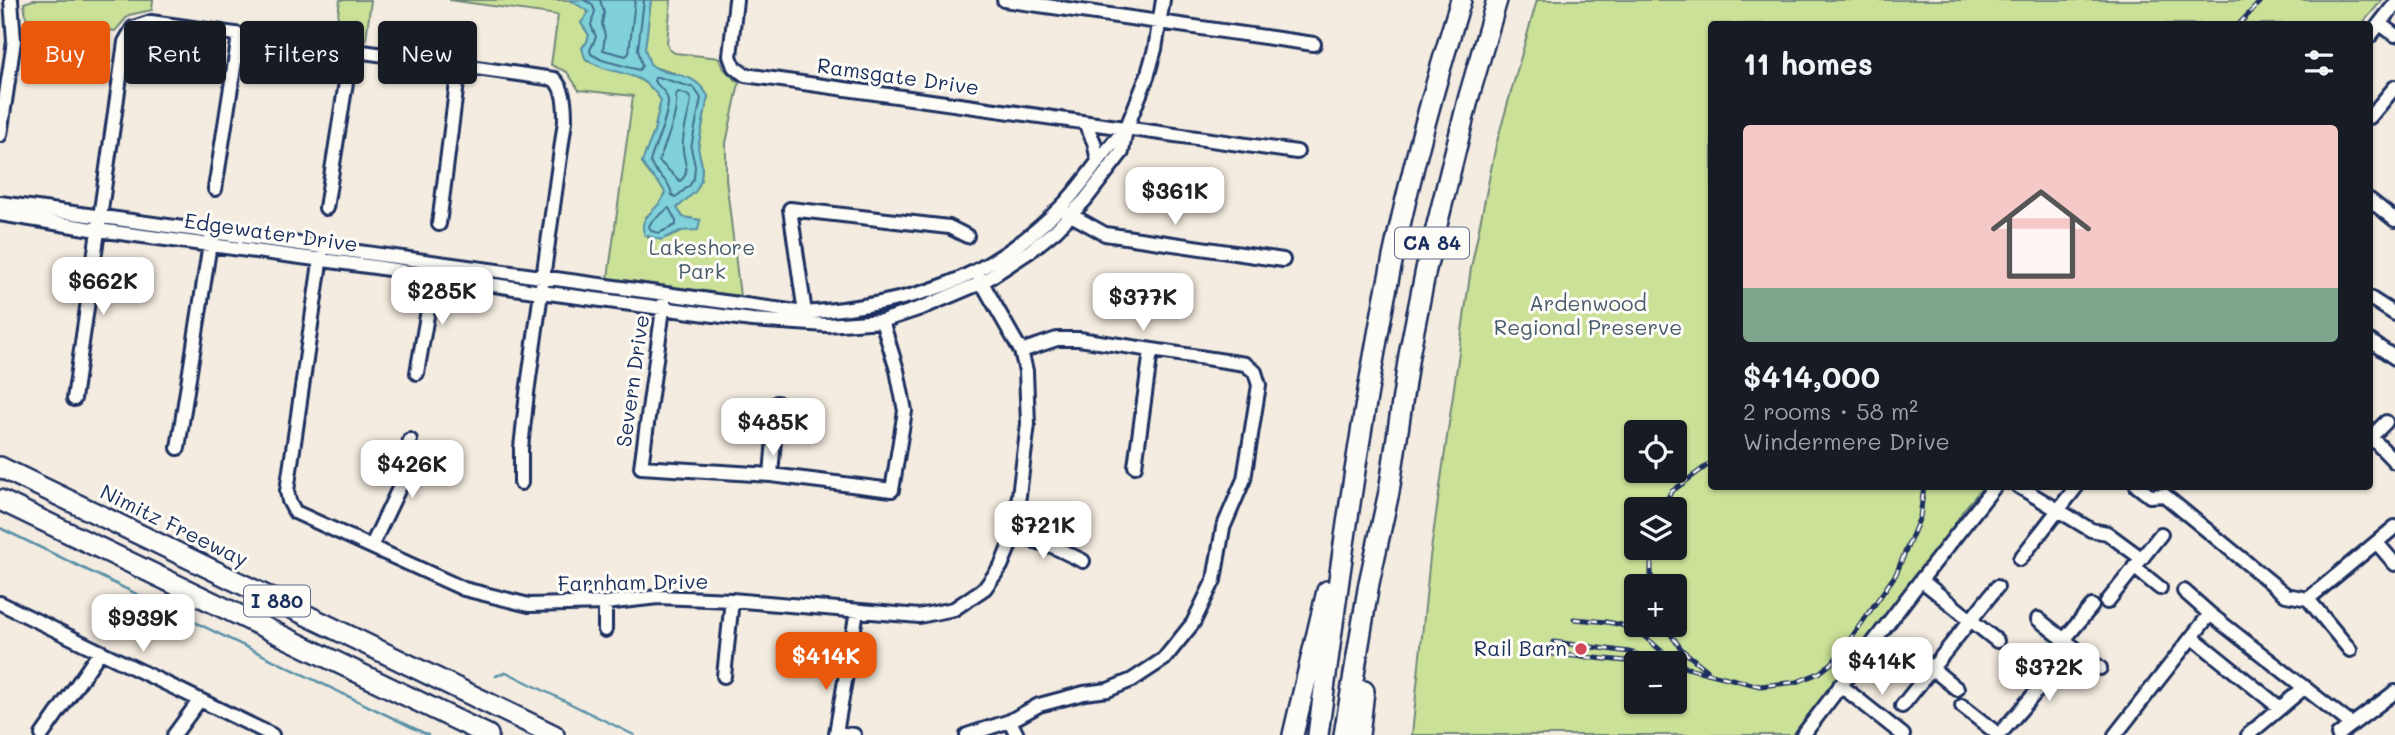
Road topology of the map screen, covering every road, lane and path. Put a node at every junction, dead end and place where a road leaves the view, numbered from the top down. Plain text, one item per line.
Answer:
1 (11, 0) edge
2 (736, 0) edge
3 (1004, 0) edge
4 (1163, 0) edge
5 (1461, 0) edge
6 (1497, 0) edge
7 (2395, 4) edge
8 (1160, 22) junction
9 (2380, 24) junction
10 (2373, 32) edge
11 (2395, 35) edge
12 (239, 36) joint
13 (1314, 44) dead end
14 (477, 69) edge
15 (346, 84) edge
16 (457, 84) edge
17 (2395, 87) edge
18 (2373, 113) edge
19 (1085, 123) junction
20 (1126, 129) junction
21 (0, 135) edge
22 (1297, 152) dead end
23 (1098, 161) junction
24 (215, 189) dead end
25 (2373, 202) edge
26 (0, 204) edge
27 (326, 208) dead end
28 (1065, 211) junction
29 (0, 214) edge
30 (2395, 220) edge
31 (100, 224) junction
32 (439, 224) dead end
33 (967, 236) dead end
34 (211, 238) junction
35 (321, 255) junction
36 (1283, 260) dead end
37 (435, 269) junction
38 (980, 277) junction
39 (543, 278) junction
40 (541, 292) junction
41 (2373, 300) edge
42 (664, 302) junction
43 (2395, 314) edge
44 (806, 319) junction
45 (881, 321) junction
46 (2373, 343) edge
47 (1021, 351) junction
48 (1151, 351) junction
49 (2395, 358) edge
50 (417, 373) dead end
51 (74, 399) dead end
52 (776, 403) dead end
53 (2386, 422) dead end
54 (2373, 434) edge
55 (410, 440) dead end
56 (2373, 440) edge
57 (178, 448) dead end
58 (1356, 460) junction
59 (2395, 462) edge
60 (1135, 466) dead end
61 (0, 467) edge
62 (771, 475) junction
63 (521, 483) dead end
64 (1992, 490) edge
65 (2024, 490) edge
66 (2074, 490) edge
67 (2142, 490) edge
68 (2167, 491) edge
69 (1388, 492) junction
70 (0, 500) edge
71 (2057, 511) junction
72 (2395, 527) edge
73 (2161, 534) dead end
74 (1014, 535) junction
75 (2377, 543) junction
76 (372, 545) junction
77 (2020, 559) dead end
78 (1083, 561) dead end
79 (2138, 563) junction
80 (2395, 564) edge
81 (1921, 580) junction
82 (1997, 587) dead end
83 (2160, 588) dead end
84 (2184, 591) dead end
85 (2308, 599) junction
86 (732, 600) junction
87 (2107, 602) dead end
88 (605, 603) junction
89 (2092, 606) dead end
90 (2, 607) edge
91 (857, 611) junction
92 (2210, 614) junction
93 (1971, 620) junction
94 (2038, 620) dead end
95 (605, 630) dead end
96 (2192, 637) junction
97 (1997, 640) dead end
98 (2069, 644) junction
99 (1906, 647) dead end
100 (2350, 650) dead end
101 (100, 652) junction
102 (1932, 668) junction
103 (2100, 668) dead end
104 (724, 676) dead end
105 (1840, 685) junction
106 (2305, 687) junction
107 (1957, 690) dead end
108 (2393, 698) edge
109 (199, 701) junction
110 (1902, 706) dead end
111 (1962, 706) dead end
112 (2280, 708) junction
113 (1010, 721) junction
114 (2351, 724) junction
115 (2004, 733) edge
116 (42, 735) edge
117 (174, 735) edge
118 (272, 735) edge
119 (488, 735) edge
120 (554, 735) edge
121 (854, 735) edge
122 (967, 735) edge
123 (1017, 735) edge
124 (1293, 735) edge
125 (1318, 735) edge
126 (1344, 735) edge
127 (1359, 735) edge
128 (1803, 735) edge
129 (1903, 735) edge
130 (2115, 735) edge
131 (2248, 735) edge
132 (2338, 735) edge

1 - 21 street
2 - 19 street, Ramsgate Drive
3 - 8 street
4 - 8 street, Edgewater Drive
5 - 58 highway, CA 84
6 - 69 highway, CA 84
7 - 9 street
8 - 13 street
8 - 20 street, Edgewater Drive
9 - 10 street
9 - 11 street
12 - 24 street
12 - 31 street
14 - 39 street
15 - 27 street
16 - 32 street
17 - 18 street
19 - 20 street, Ramsgate Drive
19 - 23 street
20 - 22 street, Ramsgate Drive
20 - 23 street, Edgewater Drive
20 - 28 street, Edgewater Drive
23 - 28 street, Edgewater Drive
25 - 30 street
26 - 31 street, Edgewater Drive
28 - 36 street
28 - 38 street, Edgewater Drive
29 - 31 street, Edgewater Drive
31 - 34 street, Edgewater Drive
31 - 51 street
33 - 44 street
34 - 35 street, Edgewater Drive
34 - 57 street
35 - 37 street, Edgewater Drive
35 - 76 street, Farnham Drive
37 - 39 street, Edgewater Drive
37 - 40 street, Edgewater Drive
37 - 50 street
38 - 44 street, Edgewater Drive
38 - 45 street, Edgewater Drive
38 - 47 street, Farnham Drive
39 - 40 street
39 - 42 street, Edgewater Drive
40 - 42 street, Edgewater Drive
40 - 63 street
41 - 43 street
42 - 44 street, Edgewater Drive
42 - 62 street, Severn Drive
44 - 45 street, Edgewater Drive
45 - 62 street, Severn Drive
46 - 49 street
47 - 48 street
47 - 74 street, Farnham Drive
48 - 60 street
48 - 113 street
52 - 62 street
53 - 54 street
55 - 76 street
56 - 59 street
58 - 124 highway
58 - 125 highway
61 - 120 highway, Nimitz Freeway / I 880
64 - 81 street
65 - 71 street
66 - 71 street
67 - 68 street
68 - 85 street
69 - 126 highway, CA 84
69 - 127 highway
70 - 119 highway, I 880
71 - 77 street
71 - 79 street
72 - 75 street
73 - 79 street
74 - 78 street
74 - 91 street, Farnham Drive
75 - 80 street
75 - 85 street
76 - 88 street, Farnham Drive
79 - 83 street
79 - 87 street
81 - 93 street
81 - 105 street
82 - 93 street
84 - 92 street
85 - 100 street
86 - 88 street, Farnham Drive
86 - 91 street, Farnham Drive
86 - 104 street
88 - 95 street
89 - 98 street
90 - 101 street
91 - 121 street
92 - 96 street
92 - 106 street
93 - 97 street
93 - 102 street
94 - 98 street
96 - 112 street
96 - 130 street
98 - 103 street
98 - 115 street
99 - 102 street
101 - 109 street
101 - 116 street
102 - 107 street
102 - 110 street
105 - 128 street
105 - 129 street
106 - 112 street
106 - 114 street
108 - 114 street
109 - 117 street
109 - 118 street
111 - 115 street
112 - 131 street
113 - 122 street
113 - 123 street
114 - 132 street

